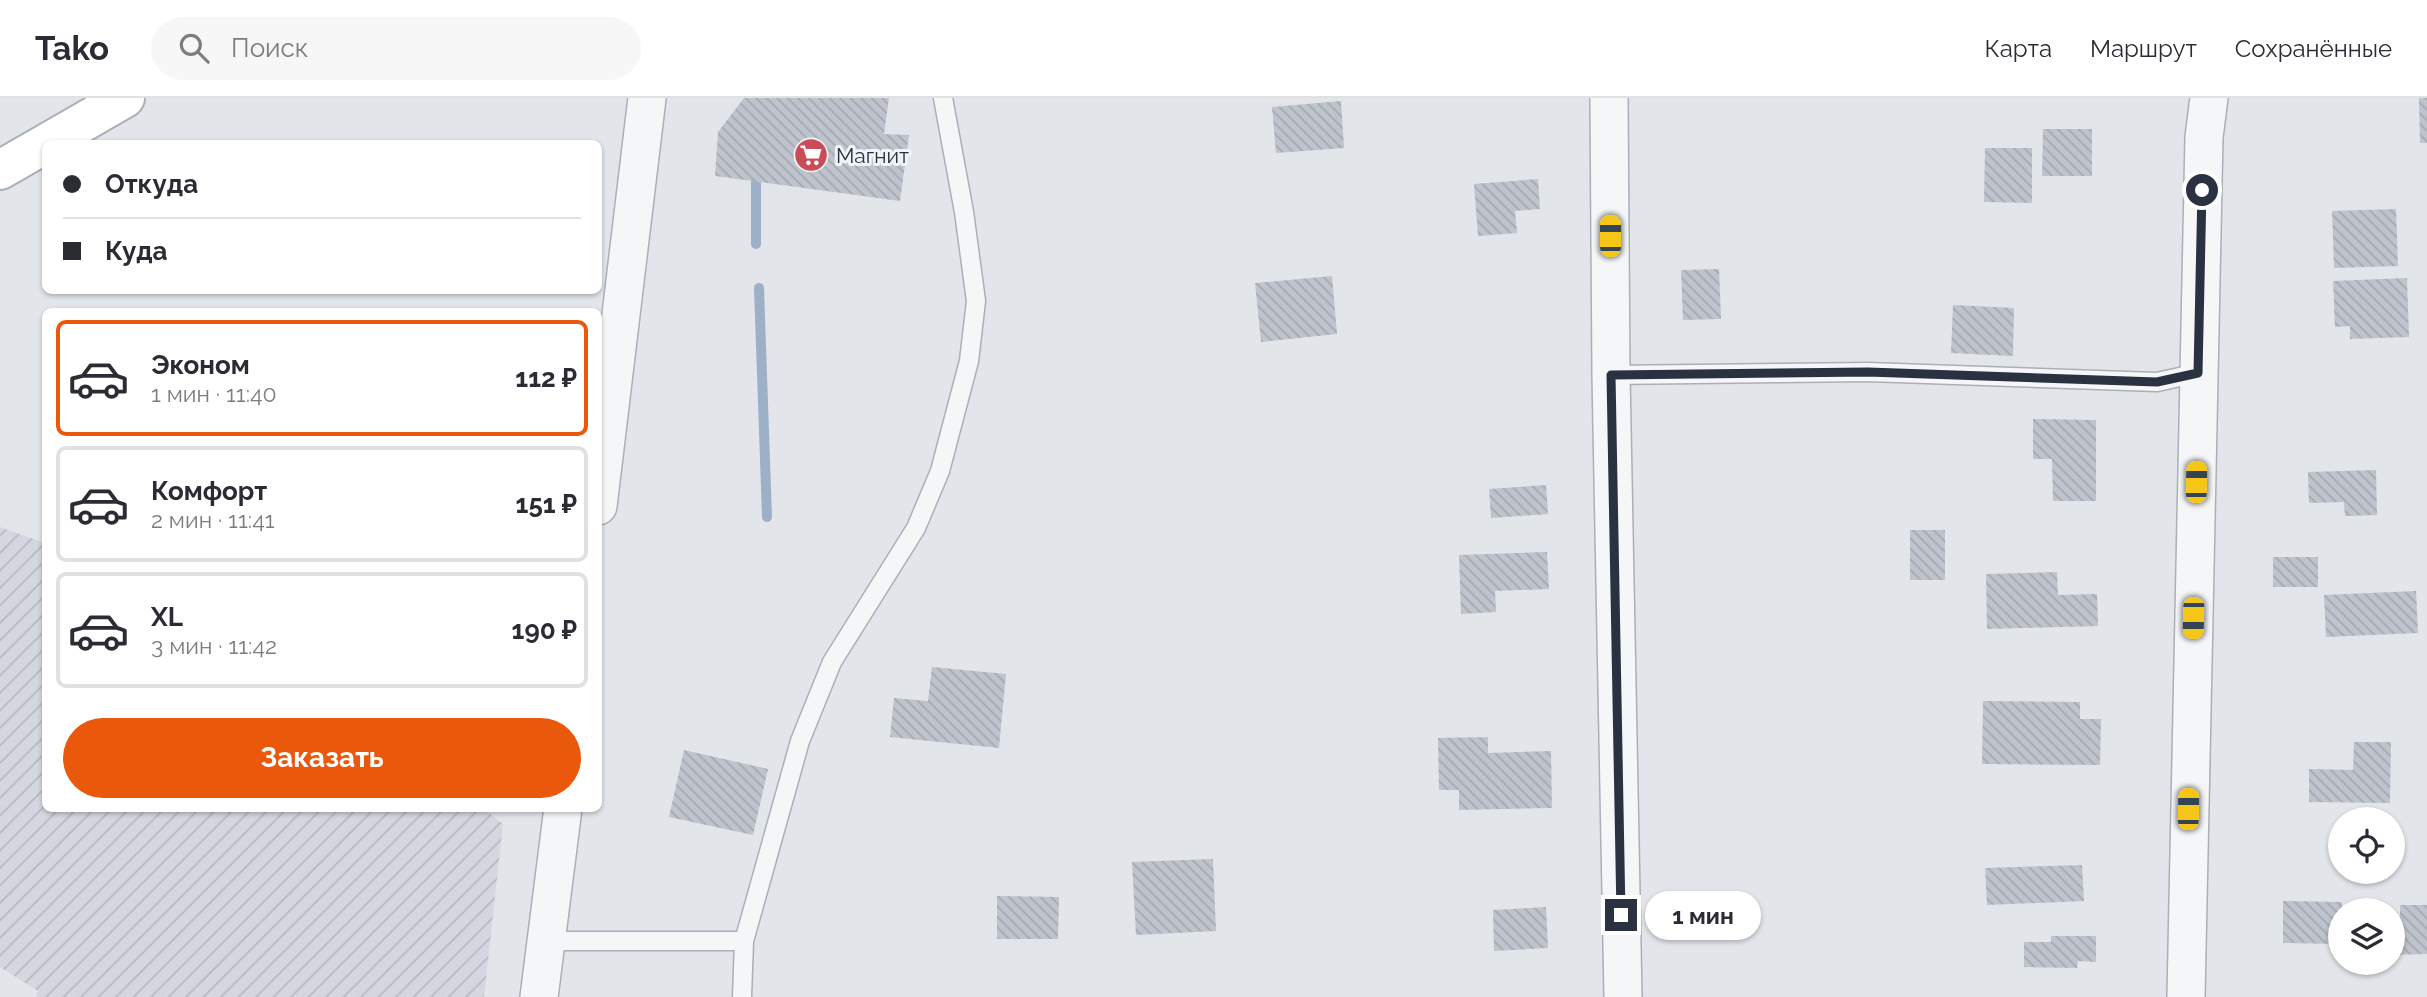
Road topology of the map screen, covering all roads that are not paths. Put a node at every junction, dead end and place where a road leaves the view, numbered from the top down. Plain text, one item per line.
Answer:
1 (125, 98) edge
2 (646, 98) edge
3 (943, 98) edge
4 (1609, 98) edge
5 (2209, 98) edge
6 (52, 140) edge
7 (42, 146) edge
8 (0, 170) edge
9 (2198, 373) junction
10 (1611, 375) junction
11 (602, 472) edge
12 (563, 812) edge
13 (548, 941) junction
14 (744, 942) junction
15 (539, 997) edge
16 (742, 997) edge
17 (1623, 997) edge
18 (2186, 997) edge

1 - 6 main road
2 - 11 street
3 - 14 lane
4 - 10 street
5 - 9 street
7 - 8 main road
9 - 10 lane
9 - 18 street
10 - 17 street
12 - 13 street
13 - 14 lane
13 - 15 street
14 - 16 lane

